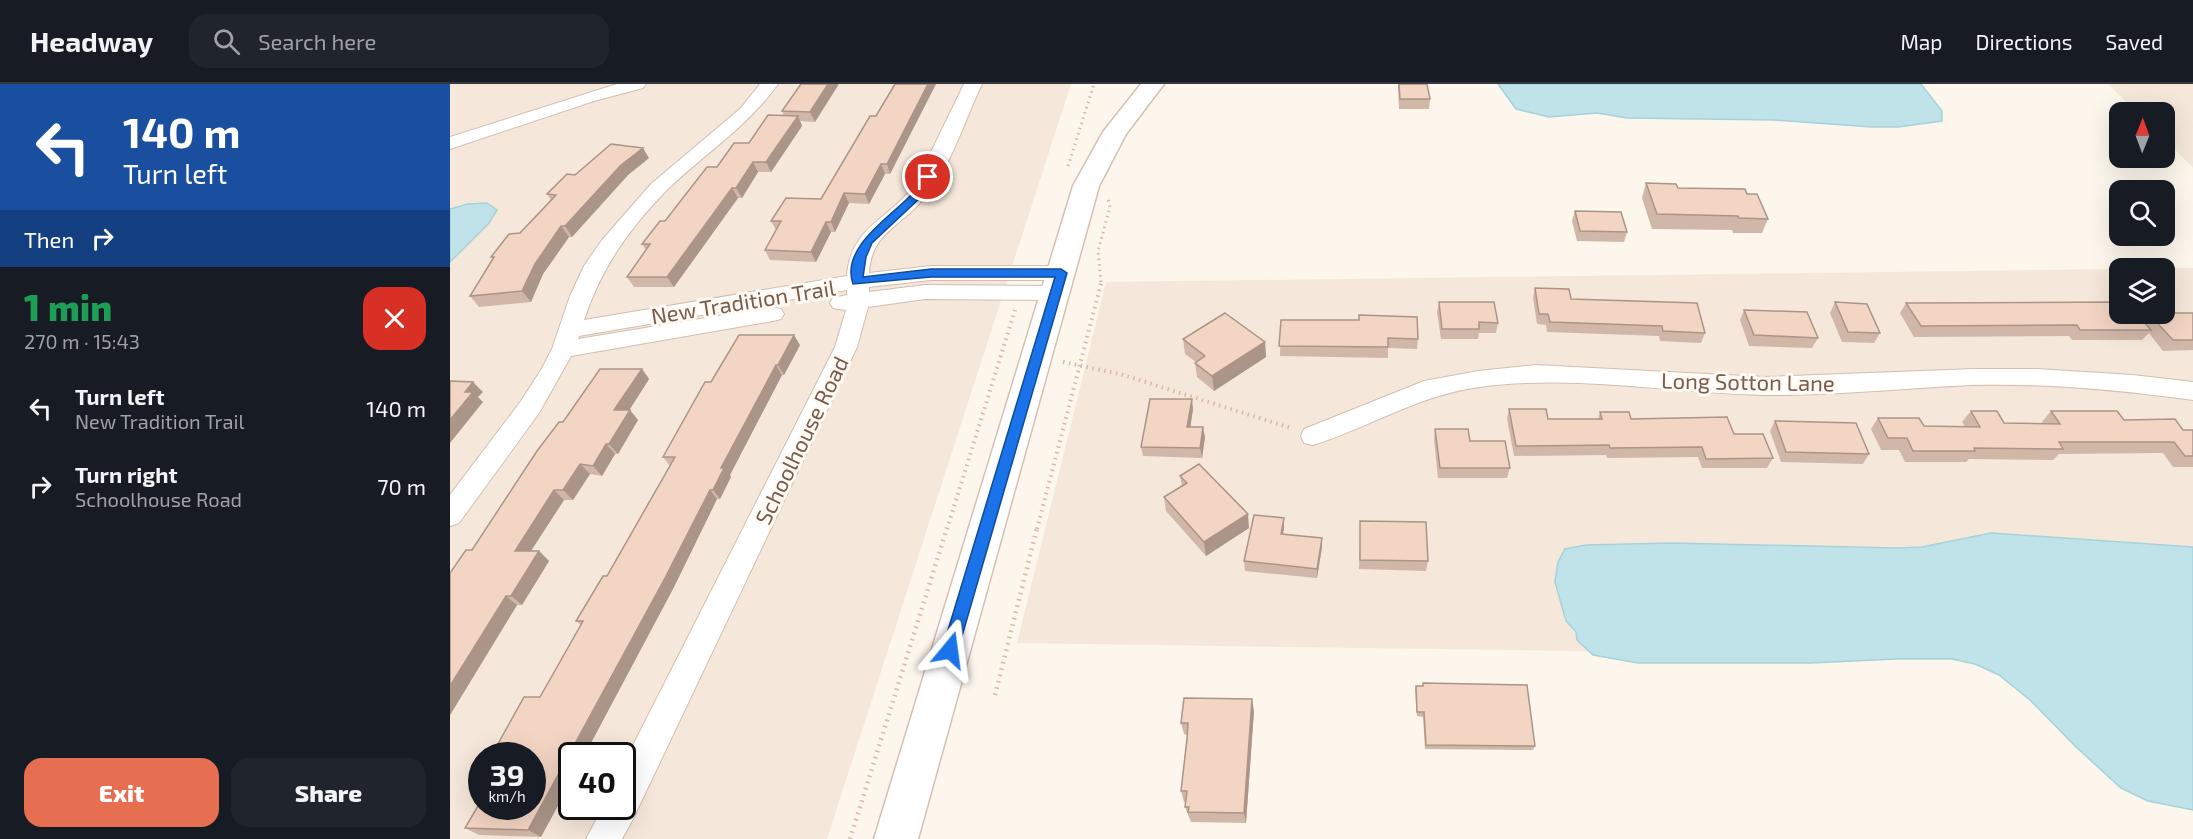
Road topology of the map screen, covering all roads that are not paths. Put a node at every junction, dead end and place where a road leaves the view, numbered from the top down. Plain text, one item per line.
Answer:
1 (637, 84) edge
2 (769, 84) edge
3 (973, 84) edge
4 (1153, 84) edge
5 (450, 142) edge
6 (1047, 286) junction
7 (858, 291) junction
8 (566, 340) junction
9 (2193, 391) edge
10 (1313, 435) road end
11 (450, 514) edge
12 (636, 776) edge
13 (614, 820) edge
14 (603, 839) edge
15 (896, 839) edge

1 - 5 street
2 - 8 street
3 - 7 street, Schoolhouse Road
4 - 6 street
6 - 7 street, New Tradition Trail
6 - 7 street, New Tradition Trail
6 - 15 street
7 - 8 street, New Tradition Trail
7 - 12 street, Schoolhouse Road
8 - 11 street
9 - 10 street, Long Sotton Lane
13 - 14 street, Schoolhouse Road

